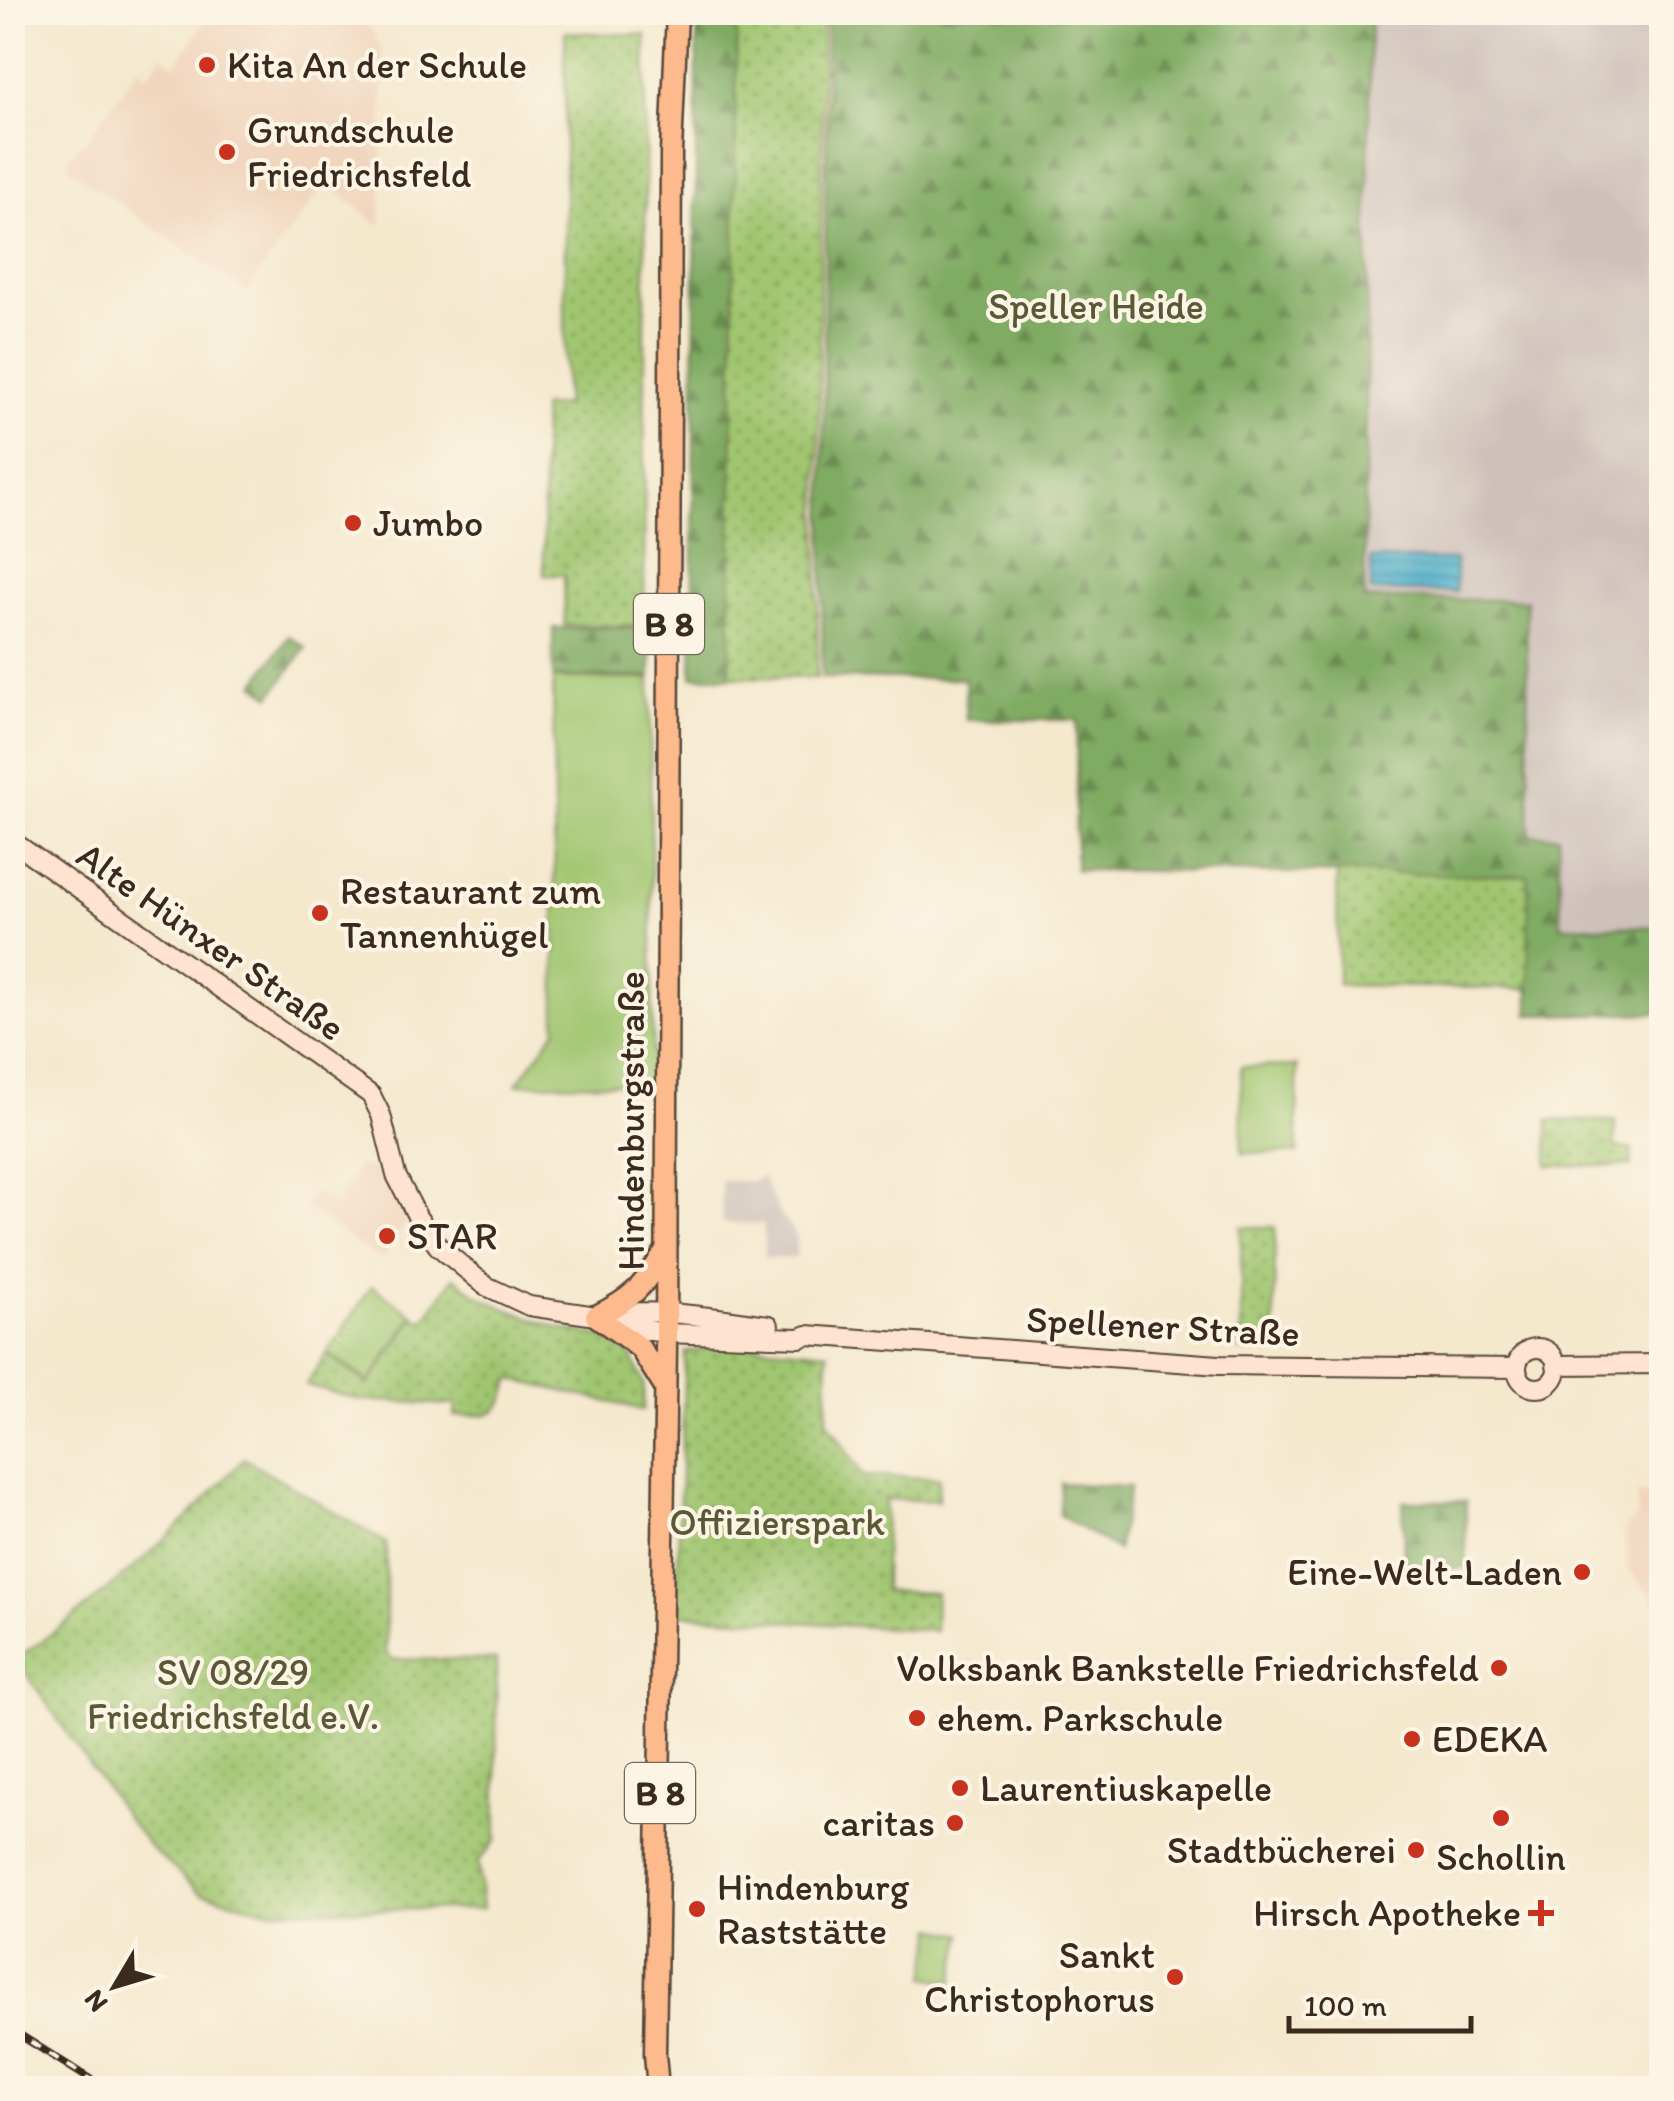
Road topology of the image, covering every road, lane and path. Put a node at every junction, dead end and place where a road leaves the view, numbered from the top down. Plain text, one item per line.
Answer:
1 (665, 12) edge
2 (677, 12) edge
3 (671, 153) junction
4 (12, 841) edge
5 (371, 1095) joint
6 (665, 1251) junction
7 (596, 1316) junction
8 (665, 1324) junction
9 (1662, 1364) edge
10 (1556, 1365) junction
11 (1517, 1368) junction
12 (664, 1386) junction
13 (658, 2088) edge

1 - 3 main road, Hindenburgstraße / B 8
2 - 3 main road, Hindenburgstraße / B 8
3 - 6 main road, Hindenburgstraße / B 8
4 - 5 street, Alte Hünxer Straße
5 - 7 street, Spellener Straße
6 - 7 main road
6 - 8 main road, Hindenburgstraße / B 8
7 - 8 street, Spellener Straße
7 - 12 main road
8 - 11 street, Spellener Straße
8 - 12 main road, Hindenburgstraße / B 8
9 - 10 street, Spellener Straße
10 - 11 street, Spellener Straße
10 - 11 street, Spellener Straße
12 - 13 main road, Hindenburgstraße / B 8

